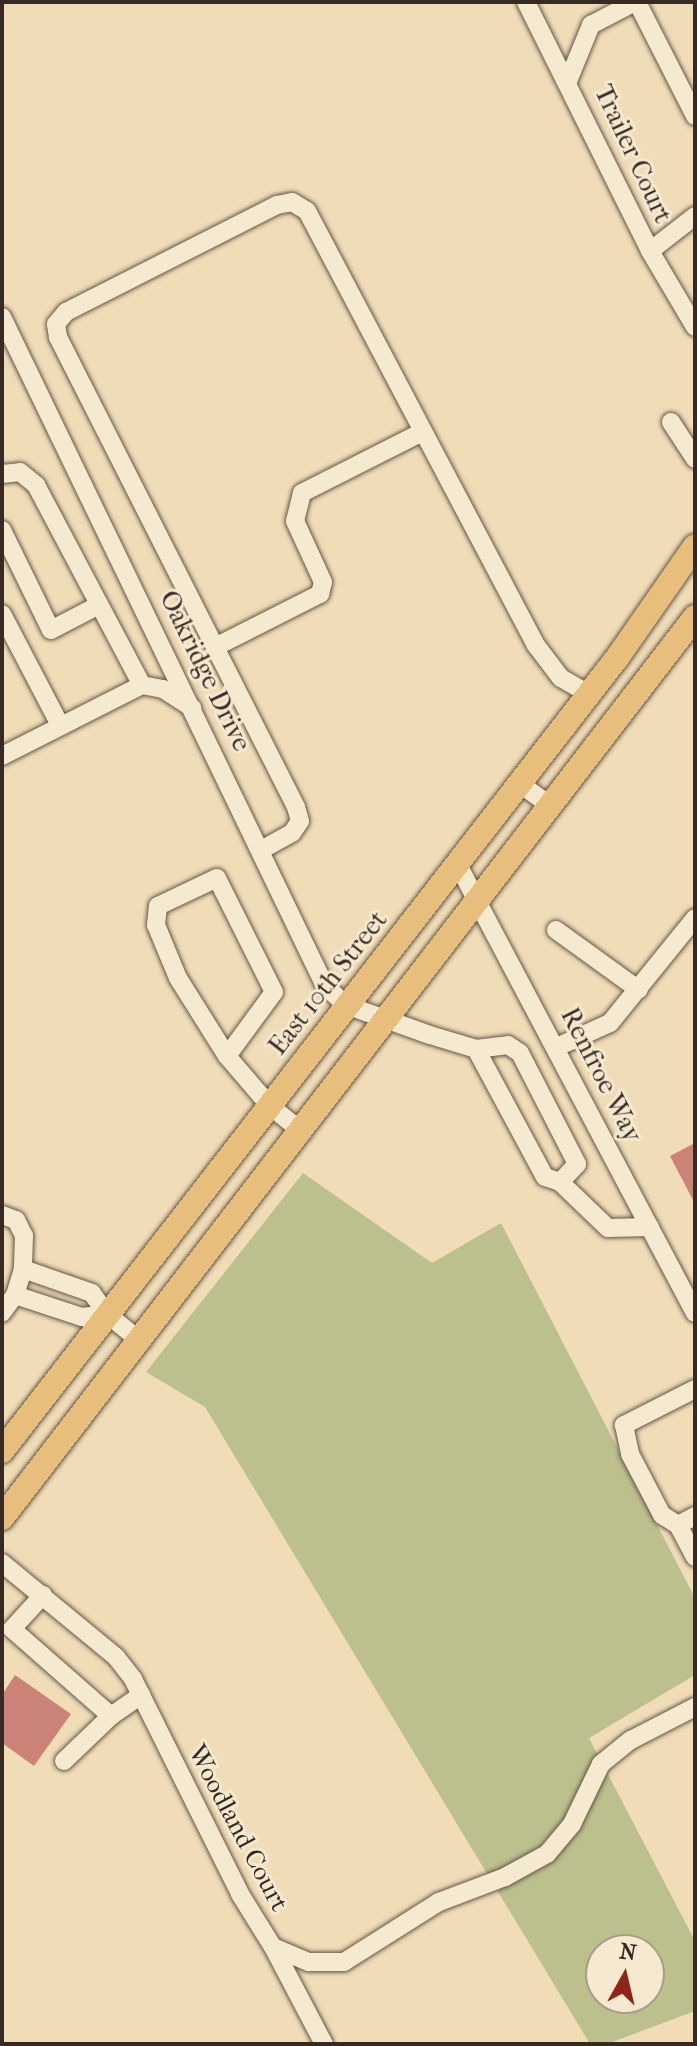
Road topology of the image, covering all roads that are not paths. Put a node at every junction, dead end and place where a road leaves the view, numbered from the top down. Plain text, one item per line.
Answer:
1 (526, 2) edge
2 (636, 2) edge
3 (568, 81) junction
4 (695, 116) edge
5 (695, 216) edge
6 (650, 251) junction
7 (2, 317) edge
8 (695, 327) edge
9 (671, 422) dead end
10 (422, 432) junction
11 (695, 459) edge
12 (2, 474) edge
13 (2, 530) edge
14 (695, 546) edge
15 (99, 605) junction
16 (2, 614) edge
17 (695, 617) edge
18 (215, 647) junction
19 (142, 685) junction
20 (589, 694) junction
21 (194, 709) junction
22 (60, 725) junction
23 (2, 756) edge
24 (519, 783) junction
25 (552, 807) junction
26 (261, 850) junction
27 (457, 863) junction
28 (480, 899) junction
29 (695, 918) edge
30 (556, 930) dead end
31 (639, 990) junction
32 (346, 1005) junction
33 (387, 1018) junction
34 (557, 1047) junction
35 (476, 1049) junction
36 (227, 1056) junction
37 (269, 1105) junction
38 (299, 1129) junction
39 (560, 1182) junction
40 (2, 1215) edge
41 (650, 1227) junction
42 (23, 1269) junction
43 (15, 1295) junction
44 (2, 1313) edge
45 (695, 1313) edge
46 (107, 1314) junction
47 (138, 1339) junction
48 (695, 1389) edge
49 (2, 1451) edge
50 (695, 1516) edge
51 (2, 1518) edge
52 (678, 1525) junction
53 (695, 1557) edge
54 (2, 1563) edge
55 (43, 1595) junction
56 (7, 1635) edge
57 (141, 1695) junction
58 (695, 1707) edge
59 (111, 1716) junction
60 (64, 1761) dead end
61 (273, 1947) junction
62 (324, 2044) edge

1 - 3 street, Trailer Court
2 - 3 street
2 - 4 street
3 - 6 street, Trailer Court
5 - 6 street
6 - 8 street, Trailer Court
7 - 21 street, Oakridge Drive
9 - 11 street
10 - 18 street
10 - 18 street
10 - 20 street
12 - 15 street
13 - 15 street
14 - 20 main road, East 10th Street
15 - 19 street
16 - 22 street
17 - 25 main road
18 - 26 street
19 - 21 street
19 - 22 street
20 - 24 main road, East 10th Street
21 - 26 street, Oakridge Drive
22 - 23 street
24 - 25 street
24 - 27 main road, East 10th Street
25 - 28 main road
26 - 32 street, Oakridge Drive
27 - 28 street, Renfroe Way
27 - 32 main road, East 10th Street
28 - 33 main road
28 - 34 street, Renfroe Way
29 - 31 street
30 - 31 street
31 - 34 street
32 - 33 street
32 - 37 main road, East 10th Street
33 - 35 street
33 - 38 main road
34 - 41 street, Renfroe Way
35 - 39 street
35 - 39 street
36 - 36 street
36 - 37 street
37 - 38 street
37 - 46 main road, East 10th Street
38 - 47 main road
39 - 41 street
40 - 42 street
41 - 45 street, Renfroe Way
42 - 43 street
42 - 46 street
43 - 44 street
43 - 46 street
46 - 47 street
46 - 49 main road, East 10th Street
47 - 51 main road
48 - 52 street
50 - 52 street
52 - 53 street
54 - 55 street, Woodland Court
55 - 56 street
55 - 57 street, Woodland Court
56 - 59 street
57 - 59 street
57 - 61 street, Woodland Court
58 - 61 street, Woodland Court
59 - 60 street
61 - 62 street

